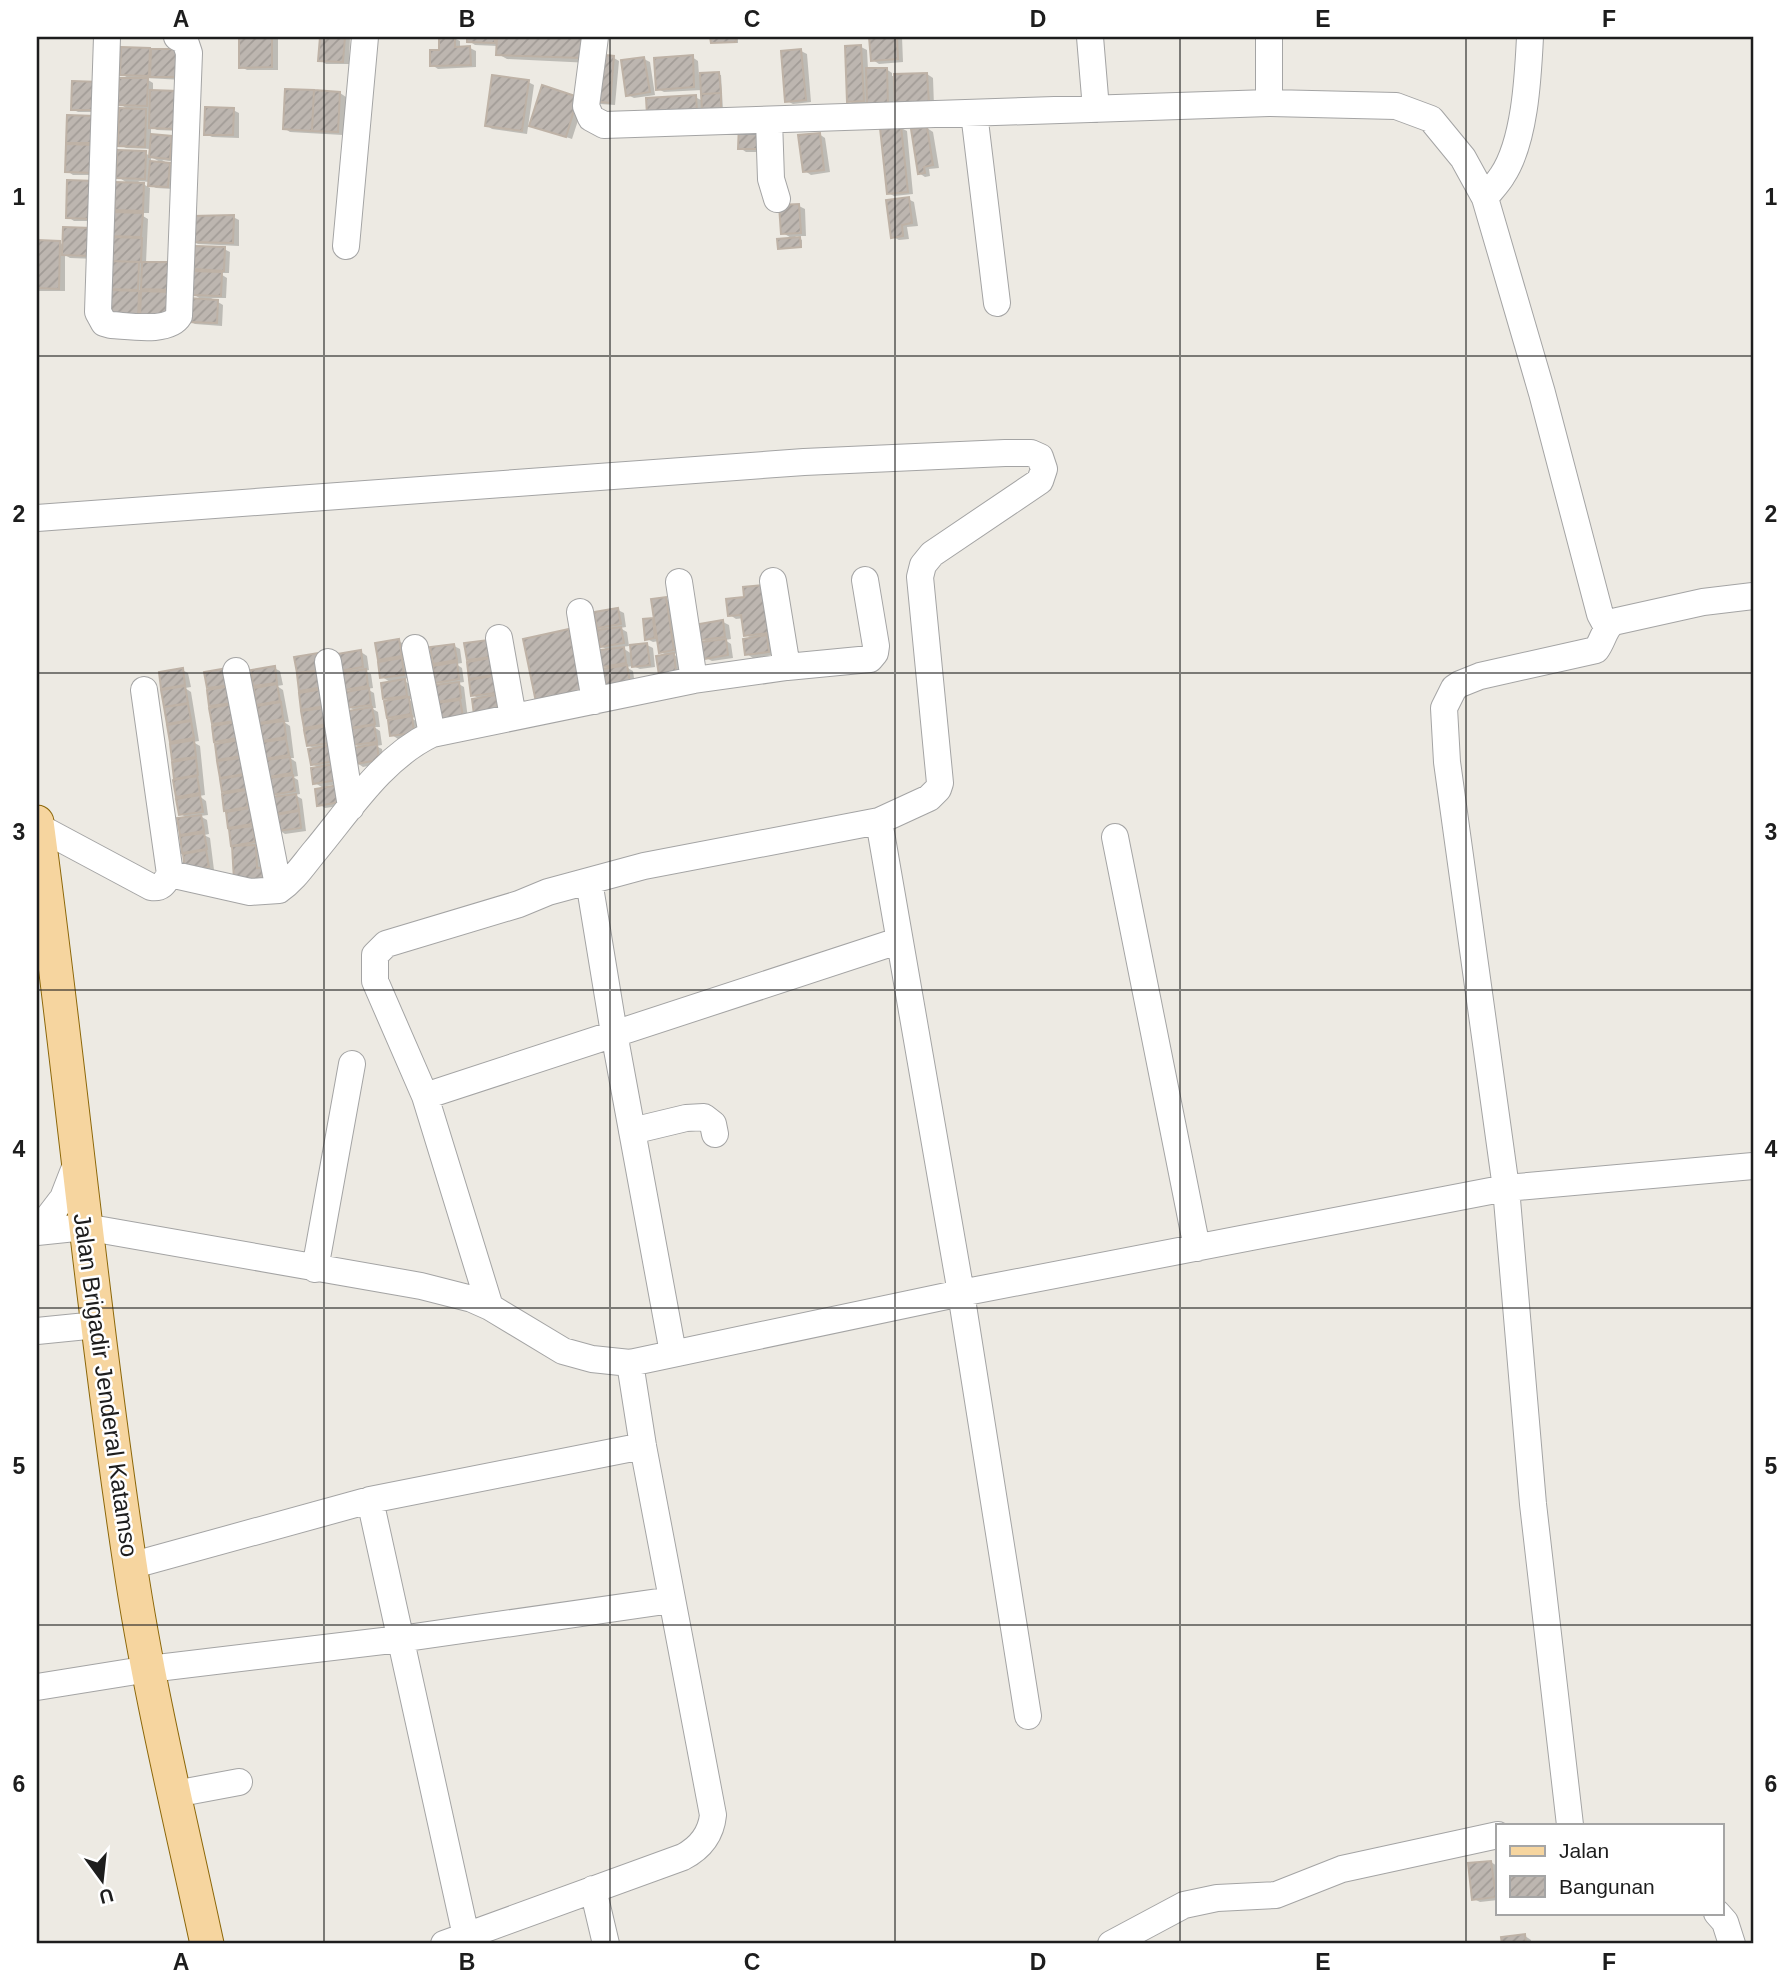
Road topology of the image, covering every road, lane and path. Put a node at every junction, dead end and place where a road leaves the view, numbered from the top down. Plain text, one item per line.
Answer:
1 (83, 37) edge
2 (107, 37) edge
3 (124, 37) edge
4 (177, 37) edge
5 (365, 37) edge
6 (595, 37) edge
7 (1090, 37) edge
8 (1269, 37) edge
9 (1530, 37) edge
10 (1269, 103) junction
11 (1096, 109) junction
12 (974, 113) junction
13 (769, 120) junction
14 (1485, 198) junction
15 (777, 199) dead end
16 (346, 246) dead end
17 (997, 303) dead end
18 (37, 518) edge
19 (865, 580) dead end
20 (773, 581) dead end
21 (680, 582) dead end
22 (1753, 596) edge
23 (580, 612) dead end
24 (1604, 634) junction
25 (499, 638) dead end
26 (415, 648) dead end
27 (328, 662) dead end
28 (788, 667) junction
29 (236, 671) dead end
30 (694, 680) junction
31 (144, 690) dead end
32 (596, 701) junction
33 (513, 717) junction
34 (432, 734) junction
35 (351, 807) junction
36 (879, 821) junction
37 (37, 824) edge
38 (1115, 837) dead end
39 (170, 874) junction
40 (589, 881) junction
41 (279, 890) junction
42 (898, 941) junction
43 (614, 1033) junction
44 (352, 1064) dead end
45 (425, 1096) junction
46 (632, 1130) junction
47 (715, 1135) dead end
48 (77, 1162) junction
49 (1753, 1166) edge
50 (1506, 1188) junction
51 (85, 1227) junction
52 (37, 1232) edge
53 (1197, 1248) junction
54 (315, 1269) junction
55 (961, 1293) junction
56 (490, 1307) junction
57 (97, 1325) junction
58 (37, 1331) edge
59 (673, 1353) junction
60 (630, 1363) junction
61 (643, 1446) junction
62 (370, 1500) junction
63 (130, 1566) junction
64 (672, 1600) junction
65 (400, 1639) junction
66 (149, 1669) junction
67 (37, 1687) edge
68 (1028, 1716) dead end
69 (239, 1782) dead end
70 (175, 1794) junction
71 (1561, 1824) edge
72 (1496, 1835) edge
73 (593, 1889) junction
74 (1718, 1914) edge
75 (455, 1940) edge
76 (207, 1944) edge
77 (606, 1944) edge
78 (1111, 1944) edge
79 (1732, 1944) edge

1 - 2 street
2 - 3 street
2 - 4 street
5 - 16 street
6 - 13 street
7 - 11 street
8 - 10 street
9 - 14 street
10 - 11 street
10 - 14 street
11 - 12 street
12 - 13 street
12 - 17 street
13 - 15 street
14 - 24 street
18 - 36 street
19 - 28 street
20 - 28 street
21 - 30 street
22 - 24 street
23 - 32 street
24 - 50 street
25 - 33 street
26 - 34 street
27 - 35 street
28 - 30 street
29 - 41 street
30 - 32 street
31 - 39 street
32 - 33 street
33 - 34 street
34 - 35 street
35 - 41 street
36 - 40 street
36 - 42 street
37 - 39 street
37 - 48 main road, Jalan Brigadir Jenderal Katamso
38 - 53 street
39 - 41 street
40 - 43 street
40 - 45 street
42 - 43 street
42 - 55 street
43 - 45 street
43 - 46 street
44 - 54 street
45 - 56 street
46 - 47 street
46 - 59 street
48 - 51 main road, Jalan Brigadir Jenderal Katamso
48 - 52 street
49 - 50 street
50 - 53 street
50 - 71 street
51 - 52 street
51 - 54 street
51 - 57 main road, Jalan Brigadir Jenderal Katamso
53 - 55 street
54 - 56 street
55 - 59 street
55 - 68 street
56 - 60 street
57 - 58 street
57 - 63 main road, Jalan Brigadir Jenderal Katamso
59 - 60 street
60 - 61 street
61 - 62 street
61 - 64 street
62 - 63 street
62 - 65 street
63 - 66 main road, Jalan Brigadir Jenderal Katamso
64 - 65 street
64 - 73 street
65 - 66 street
65 - 75 street
66 - 67 street
66 - 70 main road, Jalan Brigadir Jenderal Katamso
69 - 70 street
70 - 76 main road, Jalan Brigadir Jenderal Katamso
72 - 78 street
73 - 75 street
73 - 77 street
74 - 79 street

